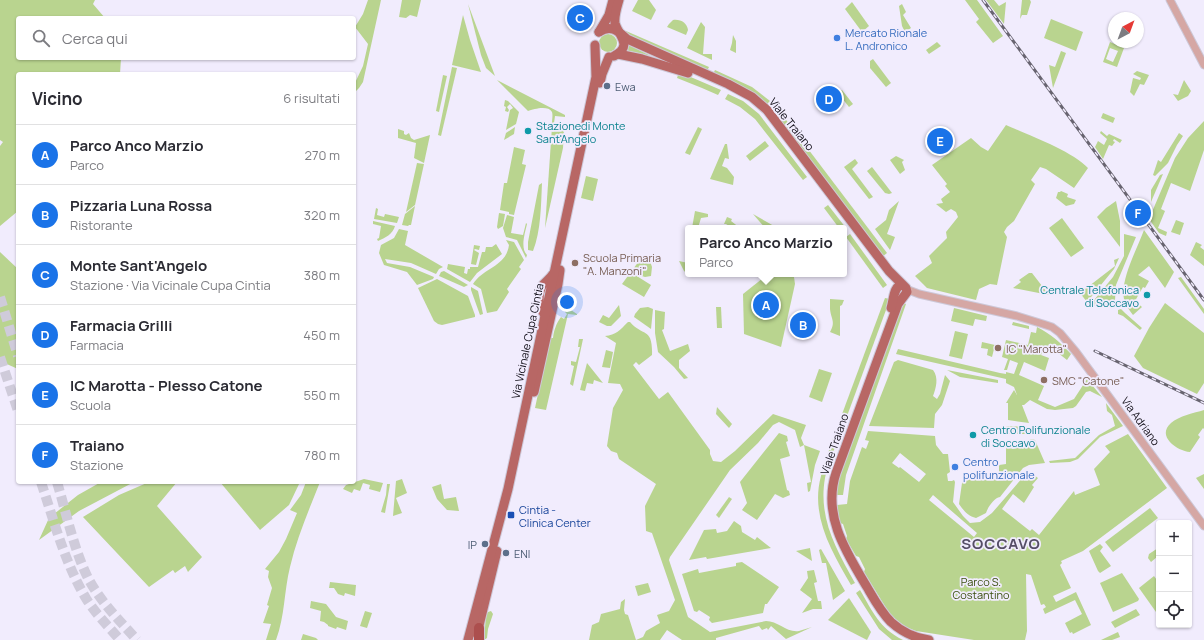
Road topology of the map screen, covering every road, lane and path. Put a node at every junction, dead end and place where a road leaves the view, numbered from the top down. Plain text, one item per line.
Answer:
1 (612, 0) edge
2 (619, 0) edge
3 (1170, 0) edge
4 (599, 32) junction
5 (620, 32) junction
6 (595, 45) junction
7 (614, 55) junction
8 (1204, 65) edge
9 (708, 78) junction
10 (554, 279) junction
11 (901, 291) junction
12 (846, 434) junction
13 (1204, 526) edge
14 (478, 628) junction
15 (468, 640) edge
16 (475, 640) edge
17 (479, 640) edge
18 (910, 640) edge
19 (930, 640) edge

1 - 4 main road
2 - 5 main road
3 - 8 street
4 - 5 main road
4 - 6 main road
5 - 7 main road
5 - 9 main road, Viale Traiano
6 - 7 main road
6 - 10 main road, Via Vicinale Cupa Cintia
7 - 9 main road, Viale Traiano
7 - 10 main road, Via Vicinale Cupa Cintia
9 - 11 main road, Viale Traiano
10 - 14 main road, Via Vicinale Cupa Cintia
10 - 15 main road, Via Vicinale Cupa Cintia
11 - 12 main road, Viale Traiano
11 - 13 street, Via Adriano
12 - 18 main road, Viale Traiano
12 - 19 main road, Viale Traiano
14 - 16 main road, Via Vicinale Cupa Cintia
14 - 17 highway

